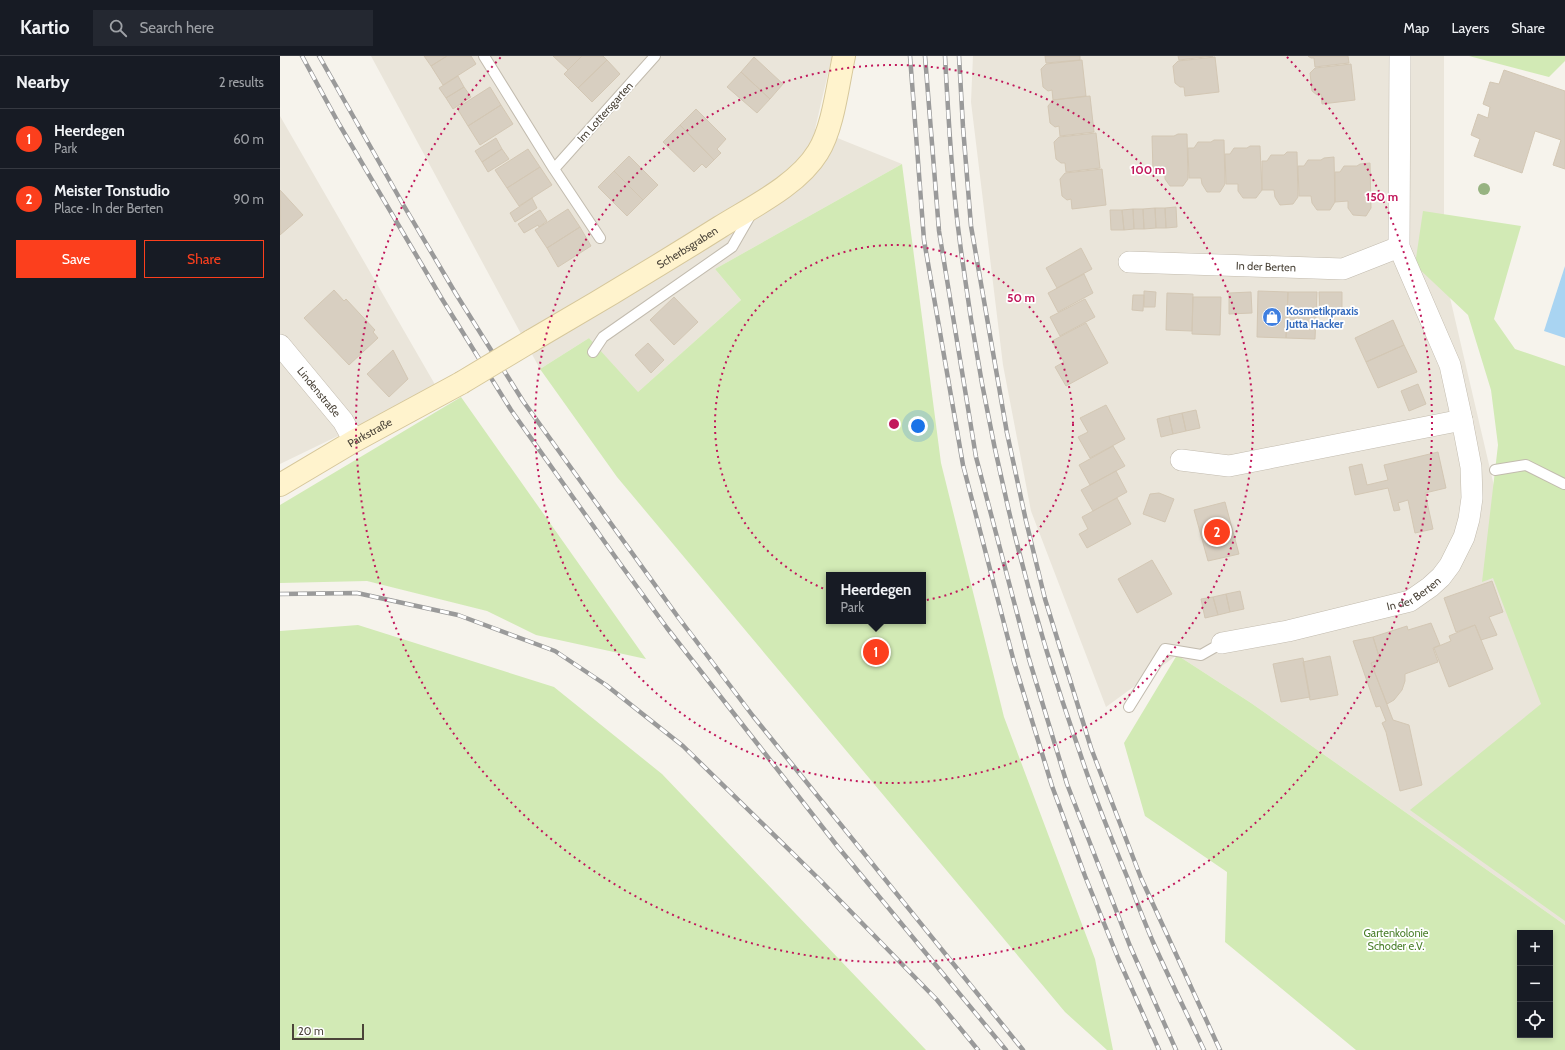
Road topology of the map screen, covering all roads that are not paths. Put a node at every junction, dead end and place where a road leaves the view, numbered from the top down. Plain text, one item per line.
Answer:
1 (655, 56) edge
2 (844, 56) edge
3 (1400, 56) edge
4 (488, 58) edge
5 (554, 169) junction
6 (757, 204) junction
7 (600, 238) dead end
8 (1399, 247) junction
9 (1129, 262) dead end
10 (280, 345) edge
11 (593, 352) dead end
12 (461, 383) joint
13 (1462, 420) junction
14 (354, 442) junction
15 (1181, 460) dead end
16 (1495, 470) dead end
17 (1564, 484) dead end
18 (280, 485) edge
19 (1222, 643) joint
20 (1129, 707) dead end

1 - 5 lane, Im Lottersgarten
2 - 6 street, Scherbsgraben
3 - 8 street, In der Berten
4 - 5 lane
5 - 7 lane
6 - 11 lane
6 - 12 street, Scherbsgraben, bridge
8 - 9 street, In der Berten
8 - 13 street, In der Berten
10 - 14 street, Lindenstraße
12 - 14 street, Parkstraße
13 - 15 street
13 - 19 street, In der Berten
14 - 18 street, Parkstraße
16 - 17 lane
19 - 20 lane

